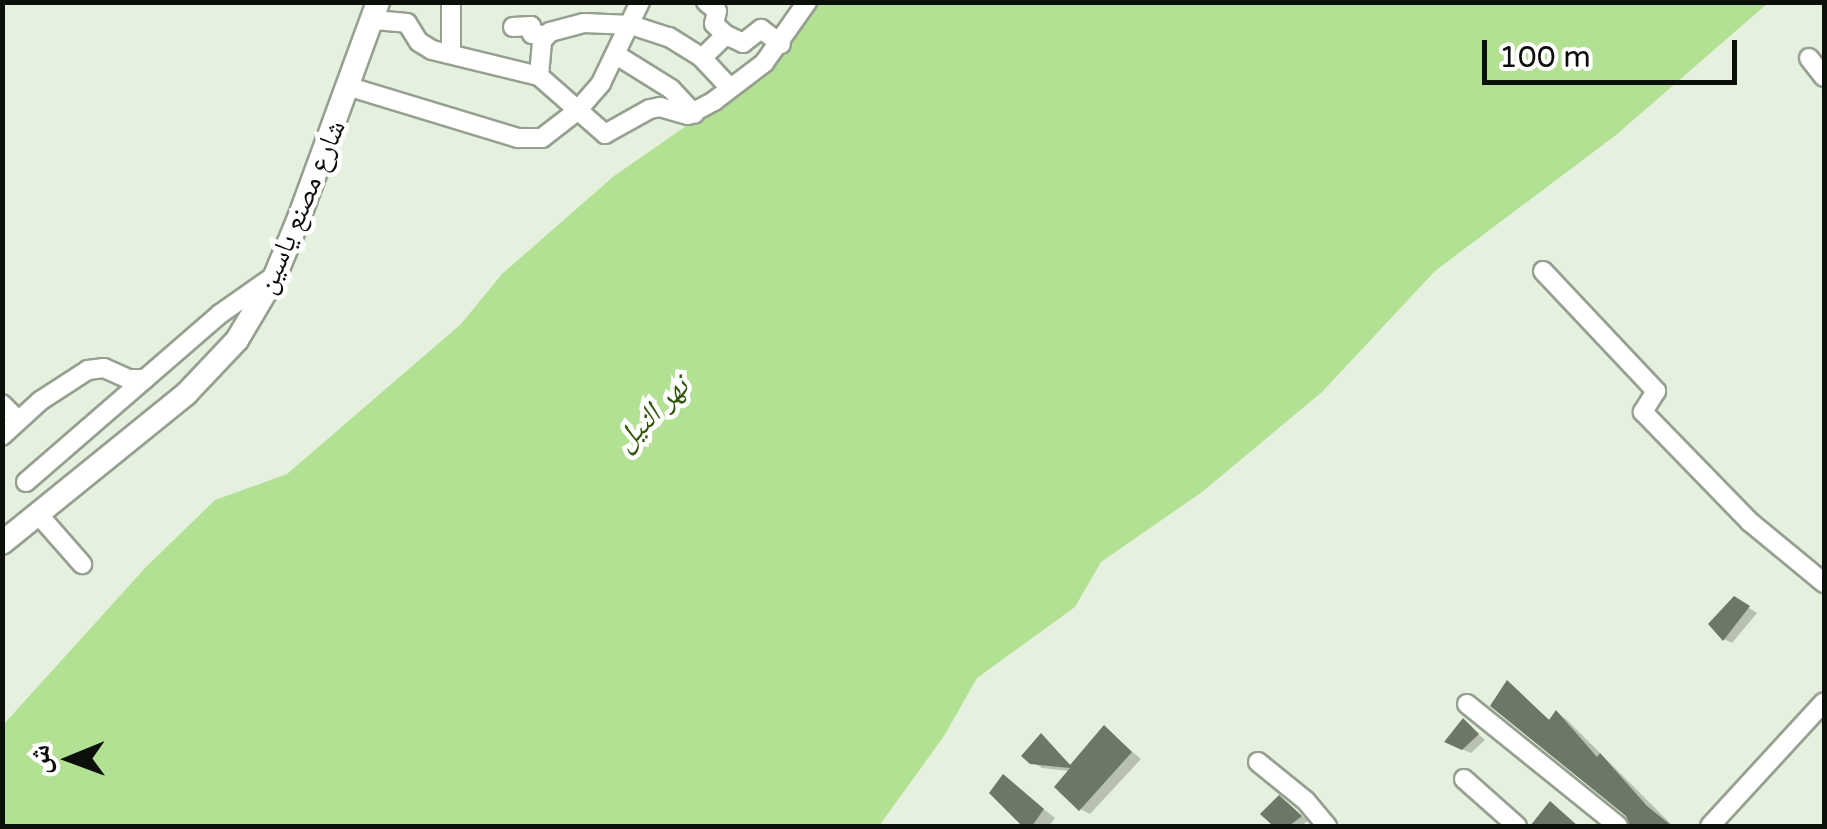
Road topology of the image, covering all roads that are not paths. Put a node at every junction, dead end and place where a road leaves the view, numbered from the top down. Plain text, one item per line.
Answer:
1 (451, 2) edge
2 (640, 2) edge
3 (706, 2) edge
4 (807, 2) edge
5 (376, 11) edge
6 (631, 25) junction
7 (513, 27) dead end
8 (546, 34) junction
9 (726, 34) junction
10 (781, 44) junction
11 (451, 54) junction
12 (618, 56) junction
13 (702, 58) junction
14 (1809, 58) dead end
15 (538, 76) junction
16 (1824, 77) edge
17 (350, 87) junction
18 (730, 88) junction
19 (577, 111) junction
20 (694, 114) junction
21 (1543, 270) dead end
22 (275, 276) junction
23 (145, 379) junction
24 (2, 404) edge
25 (18, 420) junction
26 (2, 436) edge
27 (26, 482) dead end
28 (38, 514) junction
29 (2, 543) edge
30 (82, 564) dead end
31 (1824, 583) edge
32 (1824, 702) edge
33 (1467, 704) dead end
34 (1258, 762) dead end
35 (1464, 780) dead end
36 (1327, 826) edge
37 (1517, 826) edge
38 (1618, 826) edge
39 (1710, 826) edge

1 - 11 street
2 - 6 street
3 - 9 street
4 - 10 street
5 - 11 street
5 - 17 main road, شارع مصنع ياسين
6 - 8 street
6 - 12 street
6 - 13 street
7 - 8 street
8 - 15 street
9 - 10 street
9 - 13 street
10 - 18 street
11 - 15 street
12 - 19 street
12 - 20 street
13 - 18 street
14 - 16 street
15 - 19 street
17 - 19 street
17 - 22 main road, شارع مصنع ياسين
18 - 20 street
19 - 20 street
21 - 31 street
22 - 23 street
22 - 28 main road, شارع مصنع ياسين
23 - 25 street
23 - 27 street
24 - 25 street
25 - 26 street
28 - 29 main road, شارع مصنع ياسين
28 - 30 street
32 - 39 street
33 - 38 street
34 - 36 street
35 - 37 street

